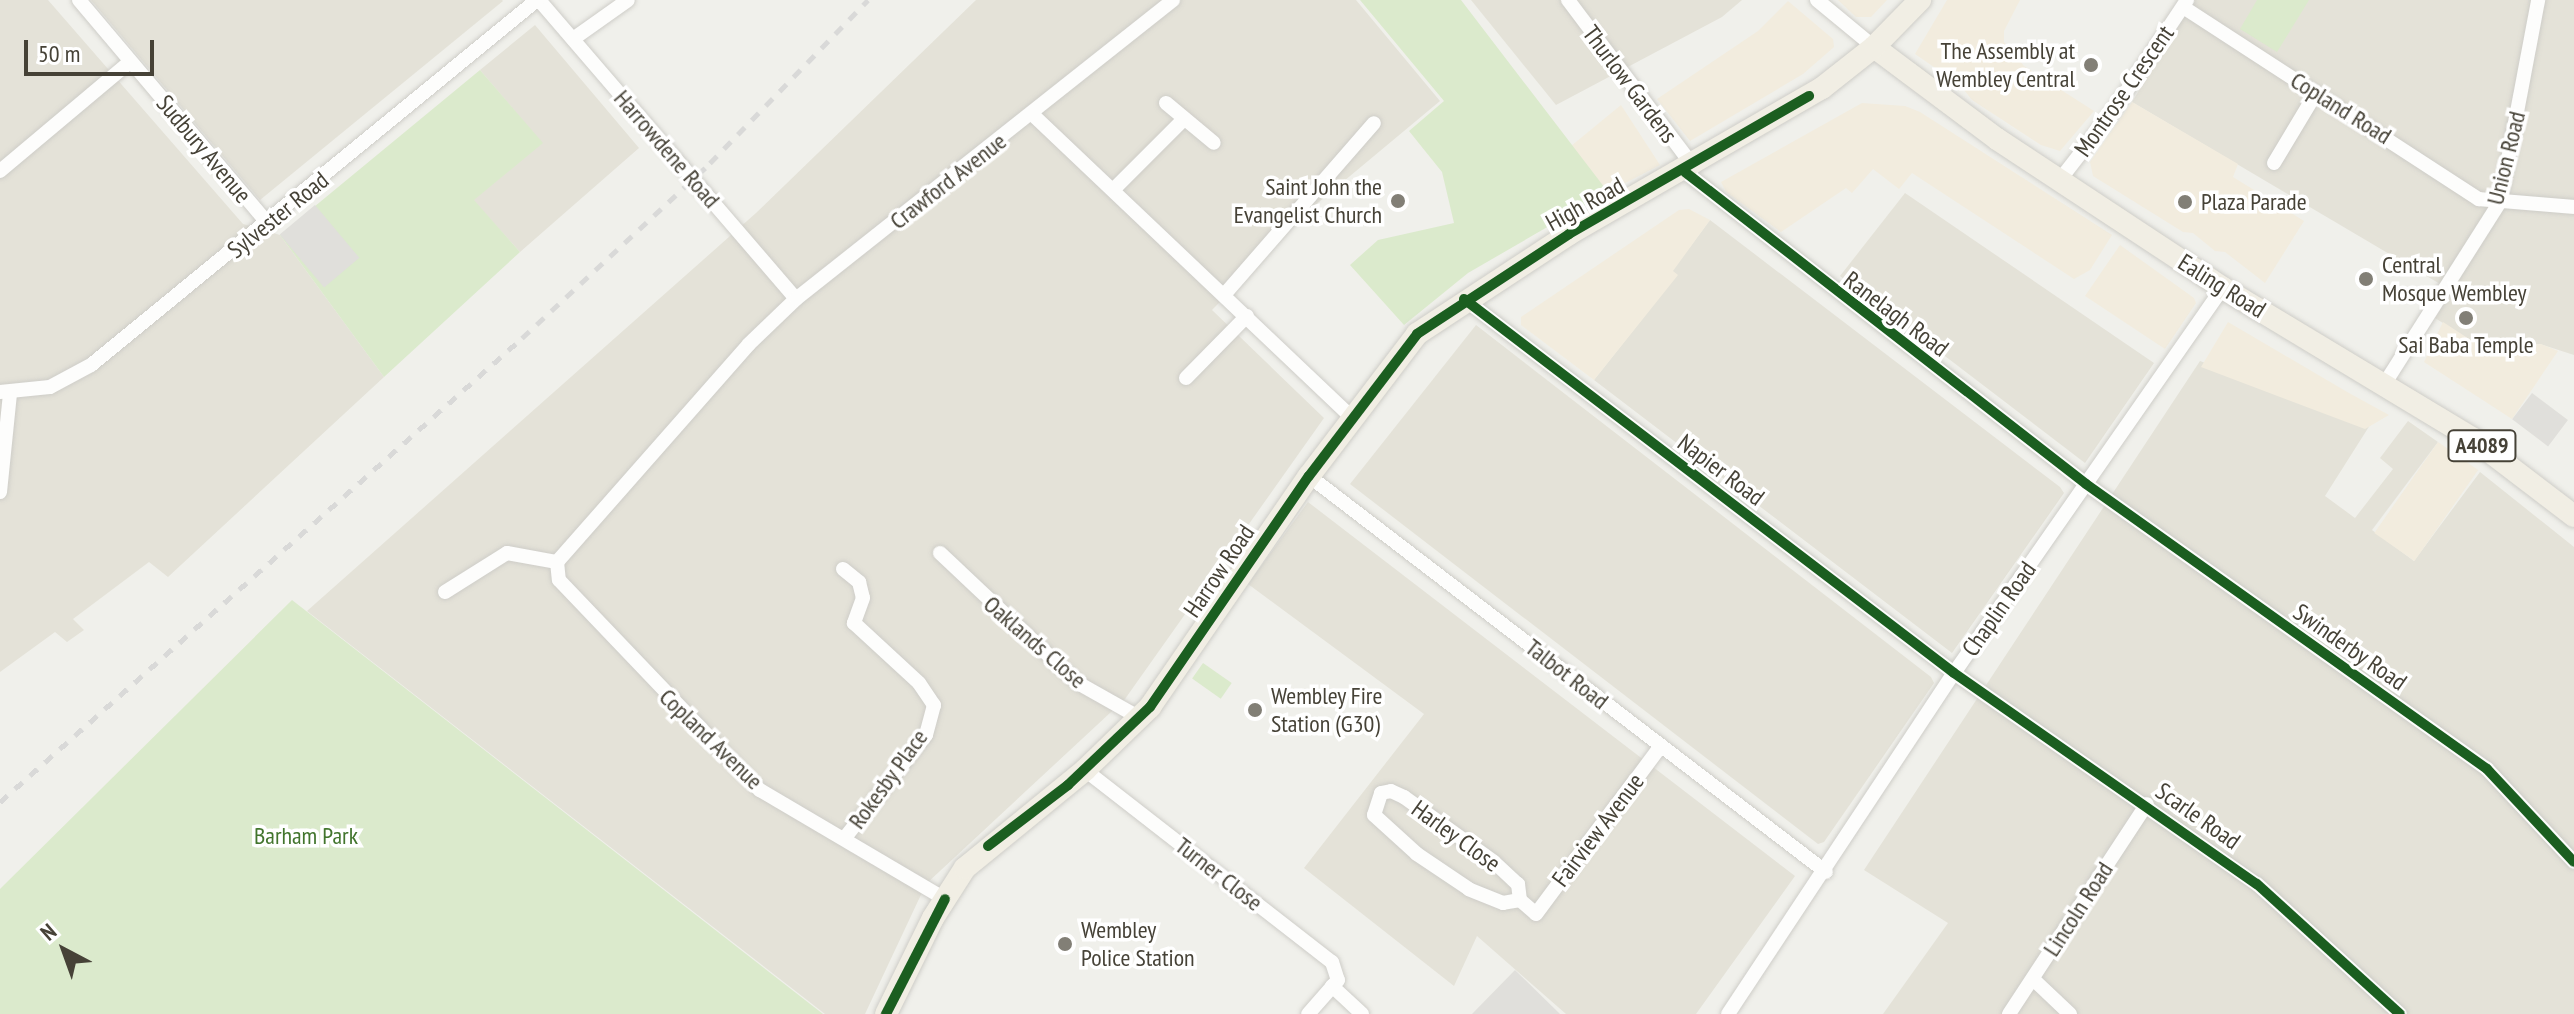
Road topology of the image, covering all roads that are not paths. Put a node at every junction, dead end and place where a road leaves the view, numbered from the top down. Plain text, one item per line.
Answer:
1 (79, 0) edge
2 (538, 0) edge
3 (628, 0) edge
4 (1173, 0) edge
5 (1568, 0) edge
6 (1817, 0) edge
7 (1920, 0) edge
8 (2538, 0) edge
9 (2185, 3) edge
10 (573, 39) junction
11 (1874, 47) junction
12 (130, 62) junction
13 (2316, 93) junction
14 (1166, 103) dead end
15 (1032, 114) junction
16 (1184, 119) junction
17 (1374, 123) dead end
18 (1214, 143) dead end
19 (2274, 163) dead end
20 (1689, 169) junction
21 (0, 171) edge
22 (2059, 181) junction
23 (1114, 189) junction
24 (2500, 202) junction
25 (2574, 207) edge
26 (268, 224) junction
27 (2223, 288) junction
28 (1224, 295) junction
29 (796, 299) junction
30 (1464, 299) junction
31 (1247, 316) junction
32 (1186, 378) dead end
33 (2385, 383) junction
34 (5, 393) edge
35 (1351, 417) junction
36 (1309, 476) junction
37 (2086, 484) junction
38 (0, 492) edge
39 (2574, 516) edge
40 (940, 553) dead end
41 (557, 562) junction
42 (843, 569) dead end
43 (445, 592) dead end
44 (1954, 673) junction
45 (1140, 718) junction
46 (1660, 747) junction
47 (1085, 770) junction
48 (2147, 804) junction
49 (844, 839) junction
50 (2574, 862) edge
51 (1826, 872) junction
52 (945, 899) junction
53 (1520, 900) junction
54 (1536, 914) joint
55 (2033, 979) junction
56 (1332, 986) junction
57 (886, 1014) edge
58 (1308, 1014) edge
59 (1362, 1014) edge
60 (1728, 1014) edge
61 (2009, 1014) edge
62 (2070, 1014) edge
63 (2400, 1014) edge

1 - 12 street, Sudbury Avenue
2 - 10 street, Harrowdene Road
2 - 26 street, Sylvester Road
3 - 10 street
4 - 15 street, Crawford Avenue
5 - 20 street, Thurlow Gardens
6 - 11 street
7 - 11 main road, High Road
8 - 24 street, Union Road
9 - 13 street, Copland Road
9 - 22 street, Montrose Crescent
10 - 29 street, Harrowdene Road
11 - 20 main road, High Road
11 - 22 main road, Ealing Road / A4089
12 - 21 street
12 - 26 street, Sudbury Avenue
13 - 19 street
13 - 24 street, Copland Road
14 - 16 street
15 - 23 street
15 - 29 street, Crawford Avenue
16 - 18 street
16 - 23 street
17 - 28 street
20 - 30 main road, High Road
20 - 37 street, Ranelagh Road
22 - 27 main road, Ealing Road / A4089
23 - 28 street
24 - 25 street, Copland Road
24 - 33 street, Union Road
26 - 34 street, Sylvester Road
27 - 33 main road, Ealing Road / A4089
27 - 37 street, Chaplin Road
28 - 31 street
29 - 41 street, Crawford Avenue
30 - 35 main road, Harrow Road
30 - 44 street, Napier Road
31 - 32 street
31 - 35 street
33 - 39 main road, Ealing Road / A4089
34 - 38 street
35 - 36 main road, Harrow Road
36 - 45 main road, Harrow Road
36 - 46 street, Talbot Road
37 - 44 street, Chaplin Road
37 - 50 street, Swinderby Road
40 - 45 street, Oaklands Close
41 - 43 street
41 - 49 street, Copland Avenue
42 - 49 street, Rokesby Place
44 - 48 street, Scarle Road
44 - 51 street, Chaplin Road
45 - 47 main road, Harrow Road
46 - 51 street, Talbot Road
46 - 54 street, Fairview Avenue
47 - 52 main road, Harrow Road
47 - 56 street, Turner Close
48 - 55 street, Lincoln Road
48 - 63 street, Scarle Road
49 - 52 street, Copland Avenue
51 - 60 street, Chaplin Road
52 - 57 main road, Harrow Road
53 - 53 street, Harley Close
53 - 54 street, Harley Close
55 - 61 street, Lincoln Road
55 - 62 street
56 - 58 street
56 - 59 street, Turner Close

